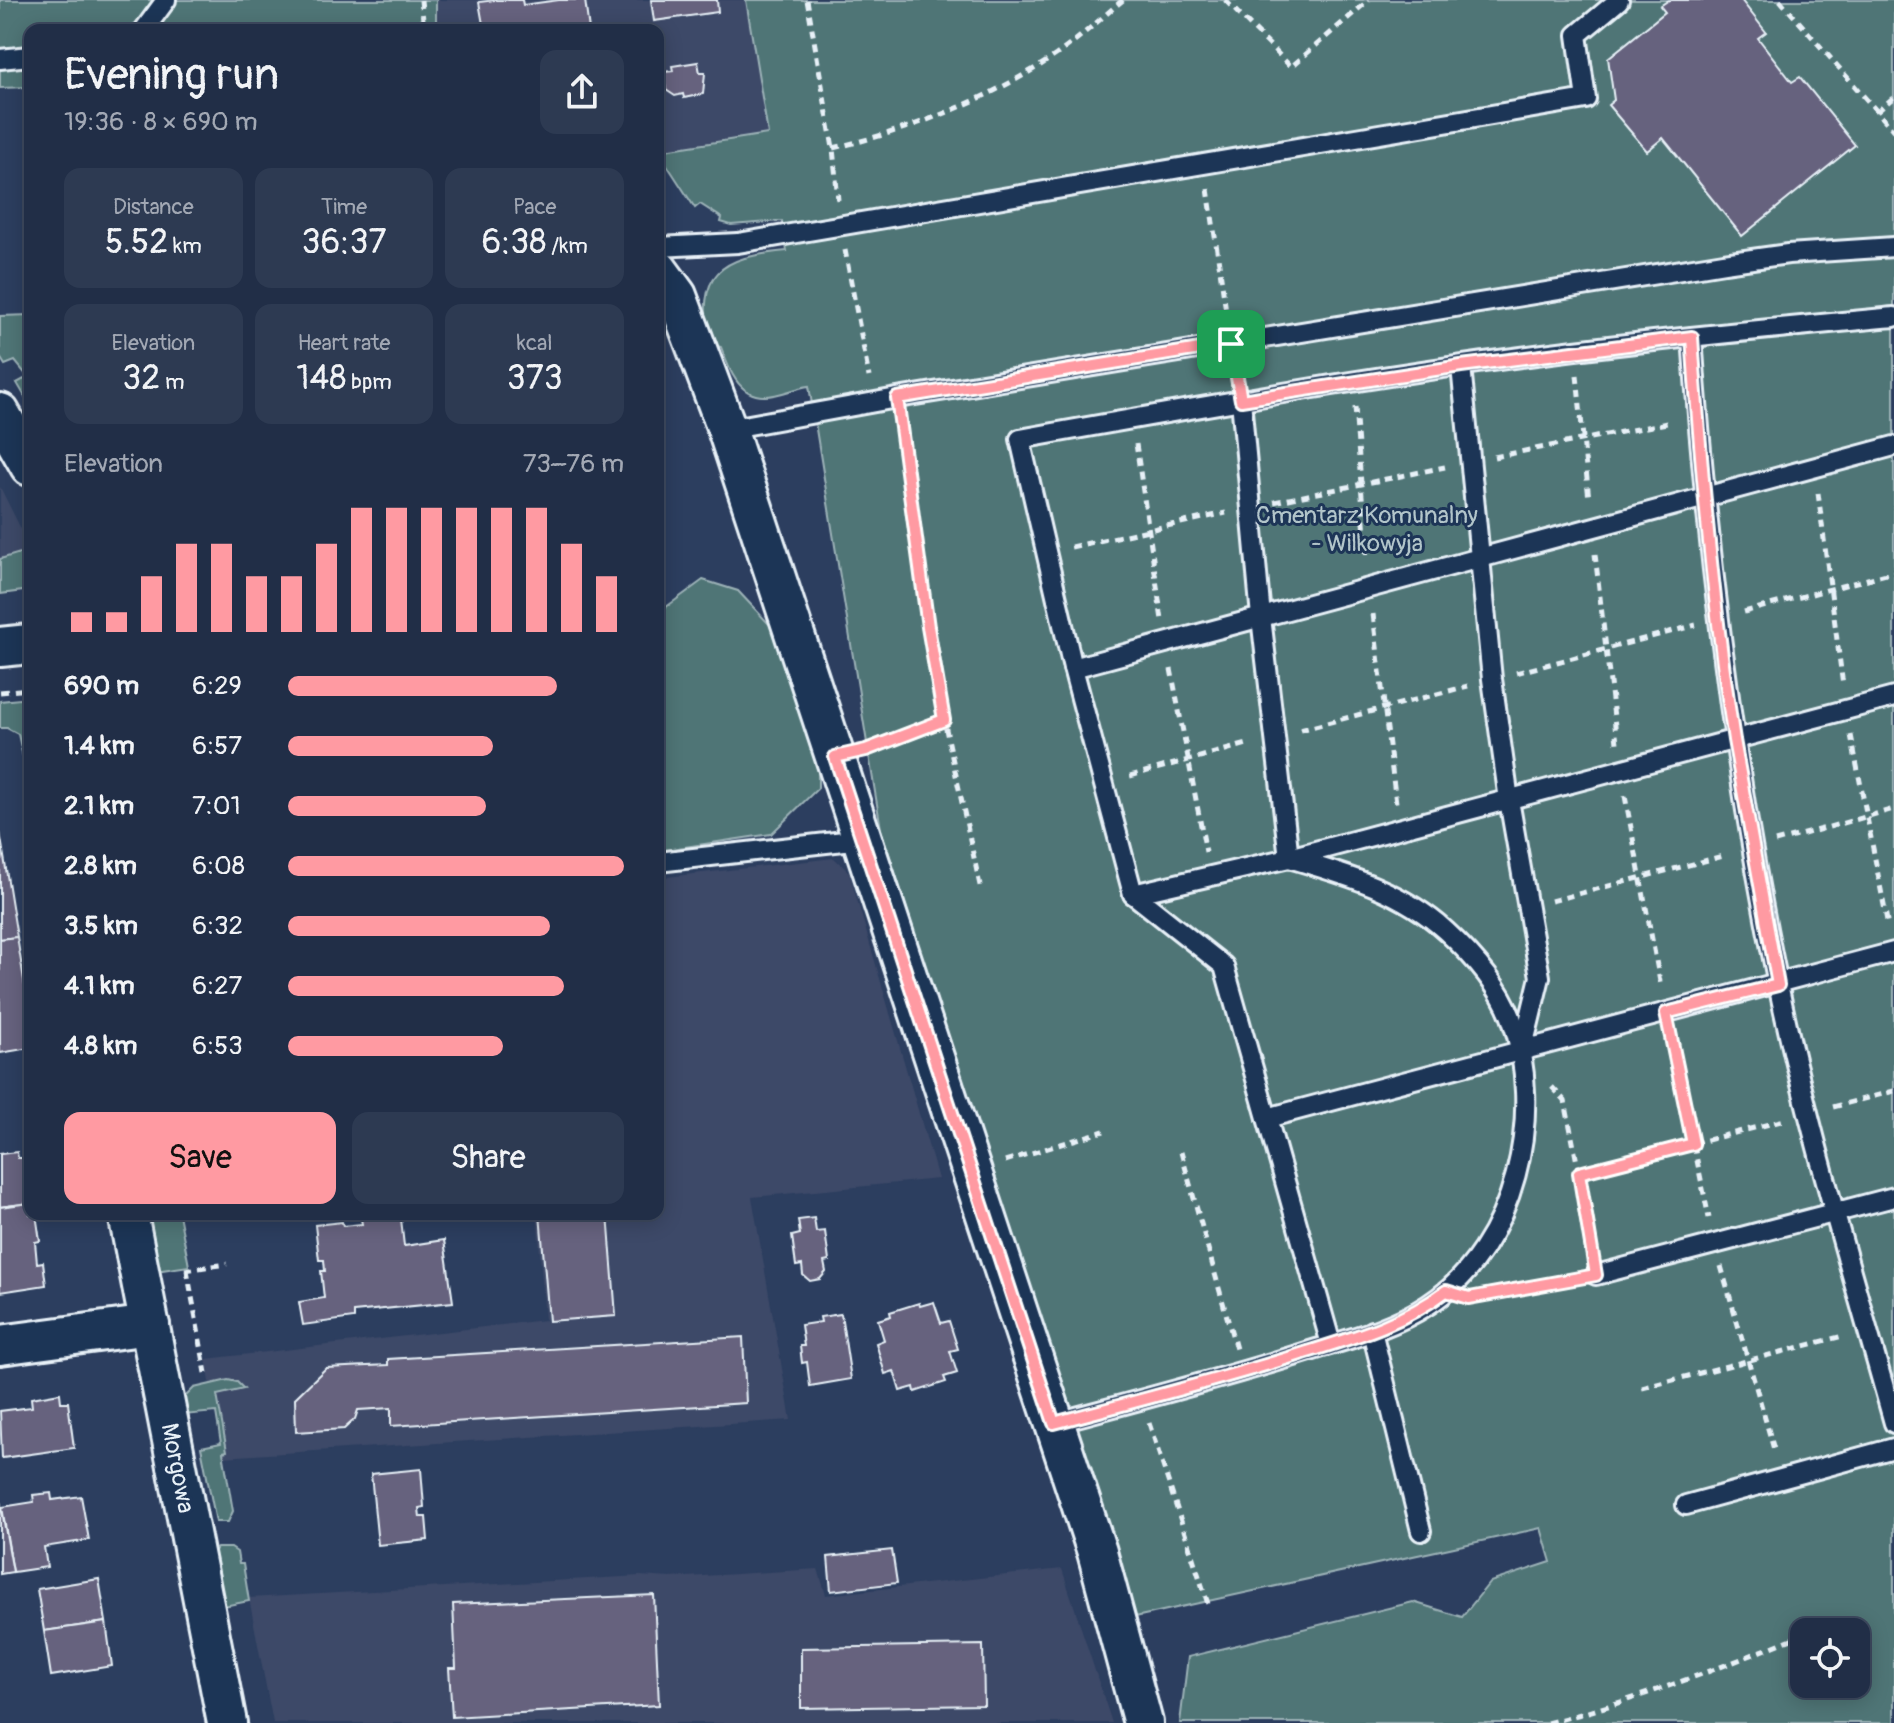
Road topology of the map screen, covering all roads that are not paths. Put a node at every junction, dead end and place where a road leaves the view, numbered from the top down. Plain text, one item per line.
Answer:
1 (166, 0) edge
2 (1619, 0) edge
3 (148, 24) edge
4 (24, 57) edge
5 (0, 59) edge
6 (664, 247) edge
7 (1894, 247) edge
8 (664, 278) edge
9 (1894, 317) edge
10 (1692, 337) junction
11 (1461, 366) junction
12 (1241, 400) junction
13 (0, 413) edge
14 (727, 429) junction
15 (1894, 446) edge
16 (24, 455) edge
17 (1704, 498) junction
18 (1478, 558) junction
19 (1261, 617) junction
20 (24, 645) edge
21 (0, 647) edge
22 (1073, 668) junction
23 (1894, 697) edge
24 (1734, 740) junction
25 (1509, 800) junction
26 (862, 839) junction
27 (1289, 858) junction
28 (664, 861) edge
29 (1133, 894) junction
30 (1894, 952) edge
31 (1778, 985) junction
32 (1521, 1052) junction
33 (1267, 1118) junction
34 (1894, 1197) edge
35 (1835, 1212) junction
36 (129, 1220) edge
37 (1596, 1275) road end
38 (150, 1325) junction
39 (1372, 1331) junction
40 (1331, 1344) junction
41 (0, 1345) edge
42 (1054, 1423) junction
43 (1894, 1423) edge
44 (1894, 1448) edge
45 (1686, 1505) dead end
46 (1421, 1531) dead end
47 (227, 1723) edge
48 (1143, 1723) edge

1 - 3 lane
2 - 6 lane
4 - 5 lane
7 - 14 lane
8 - 14 street
9 - 10 lane
10 - 11 lane
10 - 17 lane
11 - 12 lane
11 - 18 lane
12 - 19 lane
12 - 22 lane
13 - 16 street
14 - 26 street
15 - 17 lane
17 - 18 lane
17 - 24 lane
18 - 19 lane
18 - 25 lane
19 - 22 lane
19 - 27 lane
20 - 21 street
22 - 29 lane
23 - 24 lane
24 - 25 lane
24 - 31 lane
25 - 27 lane
25 - 32 lane
26 - 28 lane
26 - 42 street
27 - 29 lane
27 - 32 lane
29 - 33 lane
30 - 31 lane
31 - 32 lane
31 - 35 lane
32 - 33 lane
32 - 39 lane
33 - 40 lane
34 - 35 lane
35 - 37 lane
35 - 43 lane
36 - 38 street, Morgowa
38 - 41 street
38 - 47 street, Morgowa
39 - 40 lane
39 - 46 lane
40 - 42 lane
42 - 48 street
44 - 45 lane

